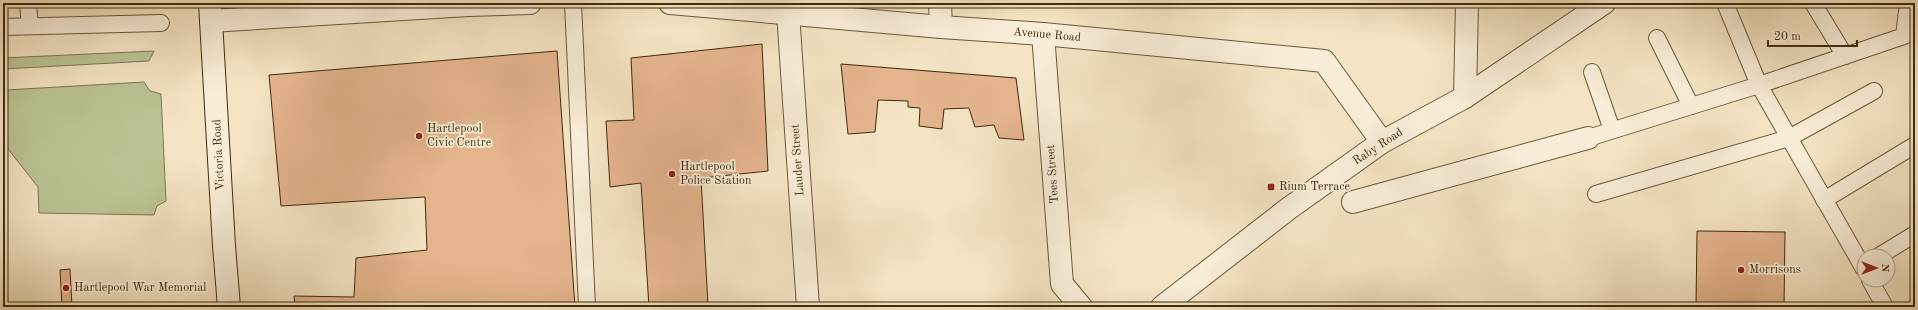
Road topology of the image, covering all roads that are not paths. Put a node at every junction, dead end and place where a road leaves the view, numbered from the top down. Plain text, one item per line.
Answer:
1 (28, 3) edge
2 (530, 3) edge
3 (573, 3) edge
4 (670, 3) edge
5 (940, 3) edge
6 (1467, 3) edge
7 (1604, 3) edge
8 (1725, 3) edge
9 (1813, 3) edge
10 (1908, 3) edge
11 (468, 4) edge
12 (211, 12) edge
13 (788, 13) junction
14 (161, 23) dead end
15 (30, 26) junction
16 (3, 27) edge
17 (941, 27) junction
18 (1043, 34) junction
19 (1657, 38) dead end
20 (1845, 56) junction
21 (1592, 72) dead end
22 (1759, 85) junction
23 (1874, 91) dead end
24 (1465, 97) junction
25 (1692, 106) junction
26 (1612, 130) junction
27 (1588, 138) joint
28 (1789, 138) junction
29 (1382, 142) junction
30 (1915, 145) edge
31 (1596, 194) dead end
32 (1824, 200) junction
33 (1353, 202) dead end
34 (1915, 234) edge
35 (1892, 248) edge
36 (1856, 255) edge
37 (1875, 288) edge
38 (229, 307) edge
39 (587, 307) edge
40 (808, 307) edge
41 (1082, 307) edge
42 (1162, 307) edge
43 (1885, 307) edge

1 - 15 lane
2 - 11 street
3 - 39 lane
4 - 13 street, Avenue Road
5 - 17 street
6 - 24 street
7 - 24 street, Raby Road
8 - 22 lane
9 - 20 lane
10 - 20 lane
11 - 12 street
12 - 38 street, Victoria Road
13 - 17 street, Avenue Road
13 - 40 street, Lauder Street
14 - 15 lane
15 - 16 lane
17 - 18 street, Avenue Road
18 - 29 street, Avenue Road
18 - 41 street, Tees Street
19 - 25 lane
20 - 22 lane
21 - 26 lane
22 - 25 lane
22 - 28 lane
23 - 28 lane
24 - 29 street, Raby Road
25 - 26 lane
26 - 27 lane
27 - 33 street
28 - 31 lane
28 - 32 lane
29 - 42 street, Raby Road
30 - 32 lane
32 - 36 lane
34 - 35 lane
37 - 43 lane

